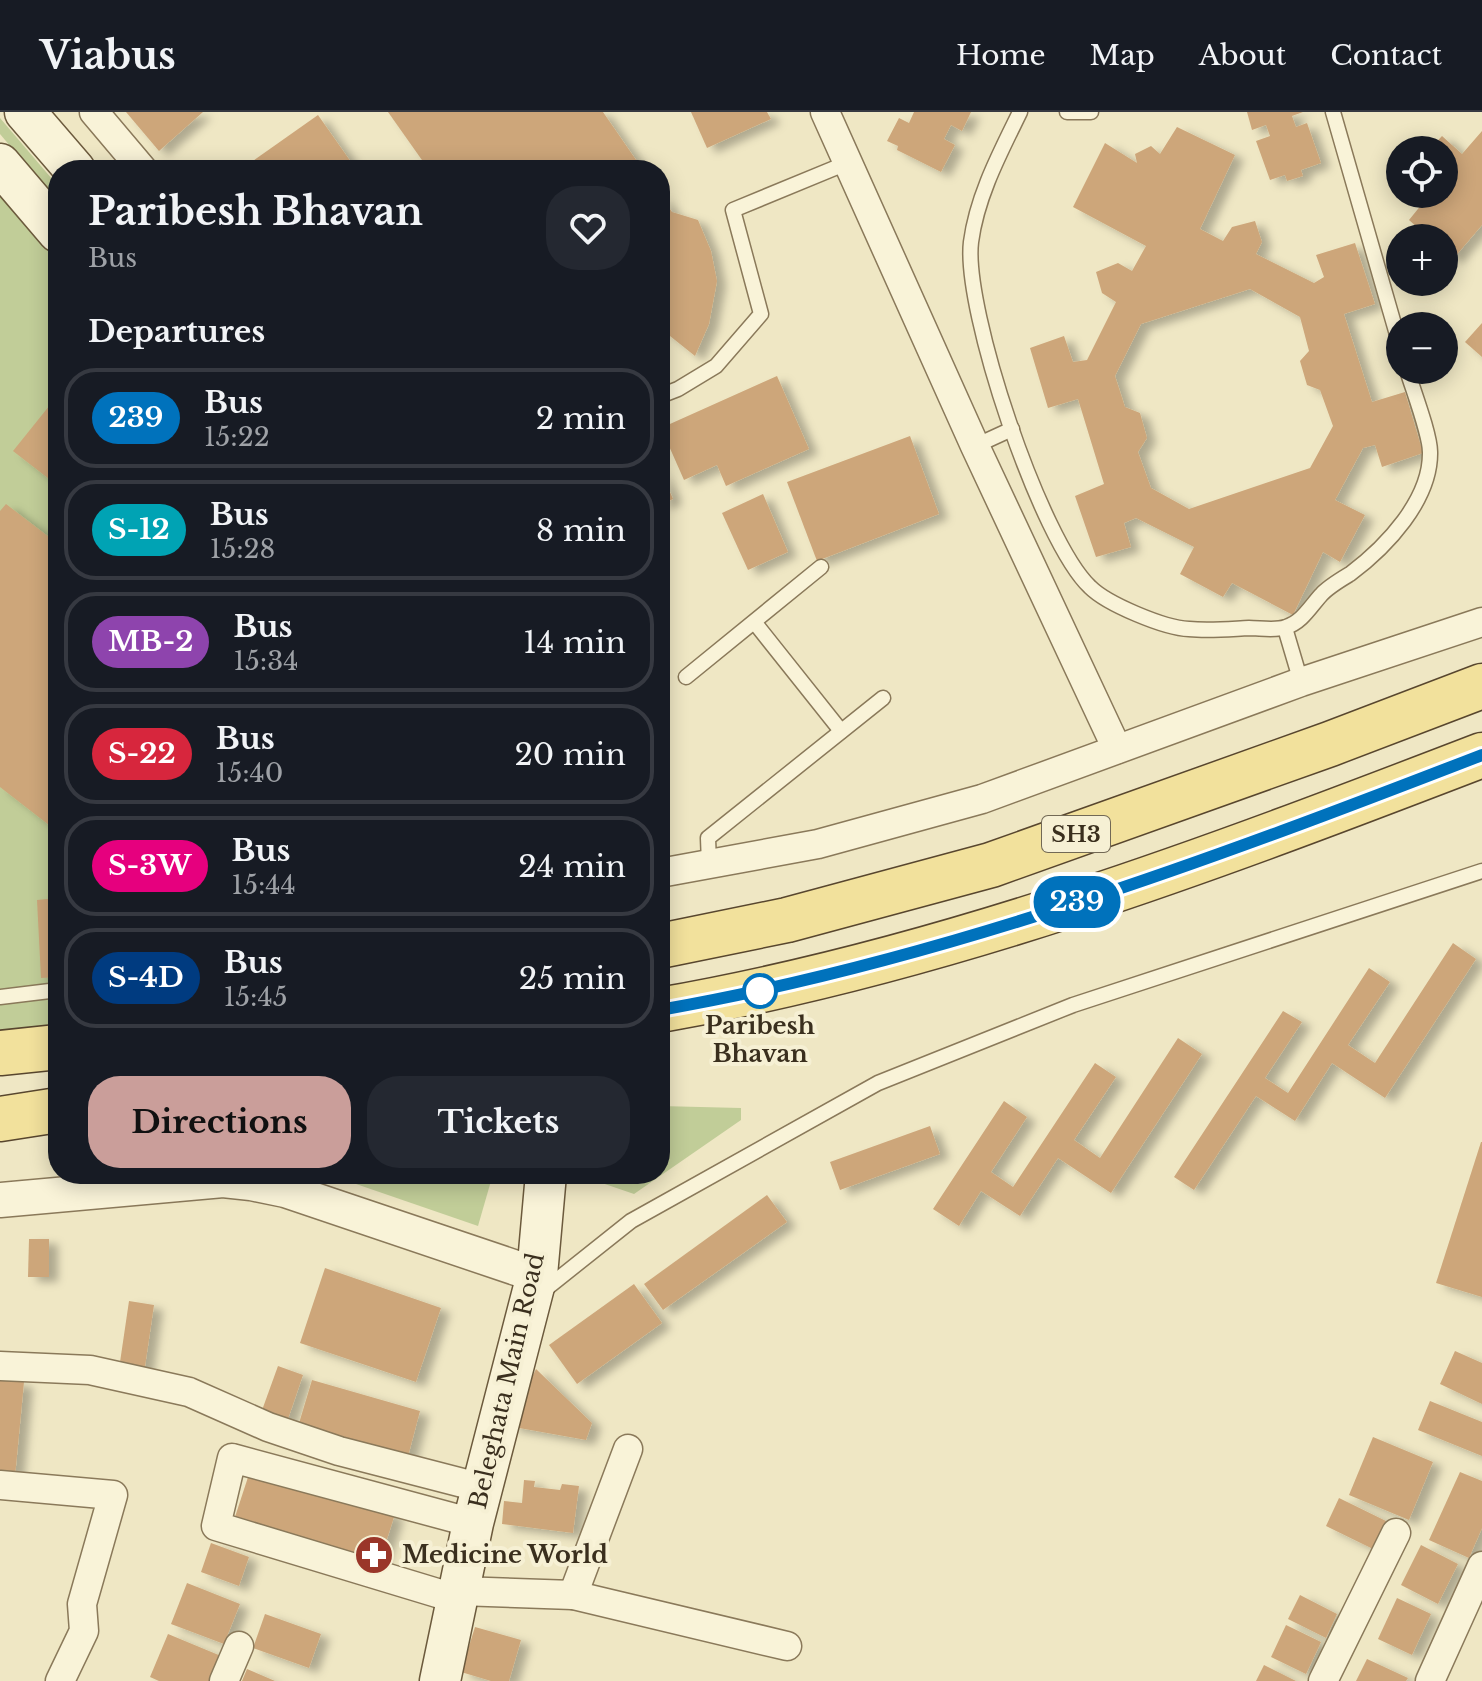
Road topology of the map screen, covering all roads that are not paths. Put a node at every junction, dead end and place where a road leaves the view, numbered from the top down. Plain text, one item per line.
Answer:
1 (25, 112) edge
2 (94, 112) edge
3 (825, 112) edge
4 (1020, 112) edge
5 (1059, 112) edge
6 (1068, 112) edge
7 (1091, 112) edge
8 (1333, 112) edge
9 (66, 160) edge
10 (135, 160) edge
11 (847, 163) junction
12 (0, 164) edge
13 (48, 220) edge
14 (1391, 312) edge
15 (1411, 384) edge
16 (670, 392) edge
17 (1012, 429) junction
18 (975, 446) junction
19 (821, 567) dead end
20 (1482, 622) edge
21 (755, 623) junction
22 (1285, 628) junction
23 (686, 677) dead end
24 (1301, 682) junction
25 (1482, 686) edge
26 (883, 698) dead end
27 (841, 731) junction
28 (1117, 749) junction
29 (1482, 755) edge
30 (709, 864) junction
31 (670, 871) edge
32 (1482, 871) edge
33 (670, 944) edge
34 (48, 991) edge
35 (0, 997) edge
36 (670, 1008) edge
37 (48, 1048) edge
38 (0, 1053) edge
39 (48, 1112) edge
40 (0, 1119) edge
41 (173, 1184) edge
42 (256, 1184) edge
43 (545, 1184) edge
44 (0, 1200) edge
45 (534, 1288) junction
46 (0, 1366) edge
47 (628, 1449) dead end
48 (0, 1485) edge
49 (478, 1505) junction
50 (1396, 1533) dead end
51 (1482, 1566) edge
52 (458, 1595) junction
53 (573, 1595) junction
54 (239, 1646) dead end
55 (787, 1646) dead end
56 (60, 1681) edge
57 (224, 1681) edge
58 (440, 1681) edge
59 (1323, 1681) edge
60 (1430, 1681) edge

1 - 9 main road
2 - 10 street
3 - 11 street
4 - 17 lane
5 - 6 lane
6 - 7 lane
8 - 14 lane
11 - 16 lane
11 - 18 street
12 - 13 main road
15 - 22 lane
17 - 18 lane
17 - 22 lane
18 - 28 street
19 - 21 lane
20 - 24 street
21 - 23 lane
21 - 27 lane
22 - 24 lane
24 - 28 street
25 - 33 main road, SH3
26 - 27 lane
27 - 30 lane
28 - 30 street
29 - 36 main road
30 - 31 street
32 - 45 lane
34 - 35 lane
37 - 38 main road
39 - 40 main road
41 - 44 street
42 - 45 street
43 - 45 main road, Beleghata Main Road
45 - 49 main road, Beleghata Main Road
46 - 49 street
47 - 53 street
48 - 56 street
49 - 52 main road, Beleghata Main Road
49 - 52 street
50 - 59 street
51 - 60 street
52 - 53 street
52 - 58 main road, Beleghata Main Road
53 - 55 street
54 - 57 street

